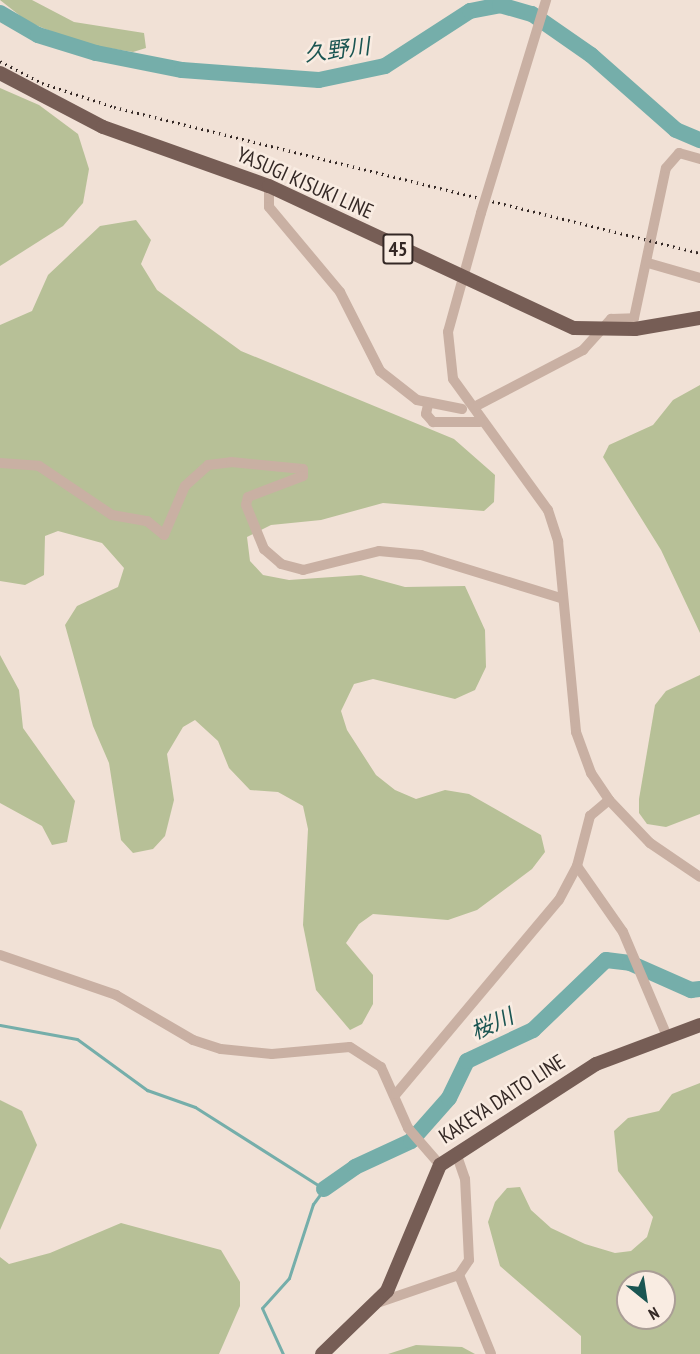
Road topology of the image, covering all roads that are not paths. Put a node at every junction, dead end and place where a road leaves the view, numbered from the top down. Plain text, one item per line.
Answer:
1 (546, 0) edge
2 (0, 74) edge
3 (700, 159) edge
4 (269, 186) junction
5 (648, 263) junction
6 (700, 278) edge
7 (460, 279) junction
8 (700, 318) edge
9 (599, 332) junction
10 (428, 405) junction
11 (478, 405) dead end
12 (462, 409) dead end
13 (480, 422) junction
14 (0, 463) edge
15 (561, 597) junction
16 (609, 800) junction
17 (577, 866) junction
18 (700, 877) edge
19 (0, 955) edge
20 (700, 1025) edge
21 (666, 1034) junction
22 (396, 1094) junction
23 (456, 1153) junction
24 (440, 1165) junction
25 (459, 1275) junction
26 (380, 1302) junction
27 (322, 1354) edge
28 (491, 1354) edge

1 - 7 street, bridge
2 - 4 main road, YASUGI KISUKI LINE / 45
3 - 5 street
4 - 7 main road, YASUGI KISUKI LINE / 45
4 - 10 street
5 - 6 street
5 - 9 street
7 - 9 main road, YASUGI KISUKI LINE / 45
7 - 13 street
8 - 9 main road, YASUGI KISUKI LINE / 45
9 - 11 street
10 - 12 street
10 - 13 street
13 - 15 street
14 - 15 street
15 - 16 street
16 - 17 street
16 - 18 street
17 - 21 street
17 - 22 street
19 - 22 street
20 - 21 main road, KAKEYA DAITO LINE
21 - 23 main road, KAKEYA DAITO LINE
22 - 24 street
23 - 24 main road, KAKEYA DAITO LINE
23 - 25 street
24 - 26 main road, KAKEYA DAITO LINE
25 - 26 street
25 - 28 street
26 - 27 main road, KAKEYA DAITO LINE

